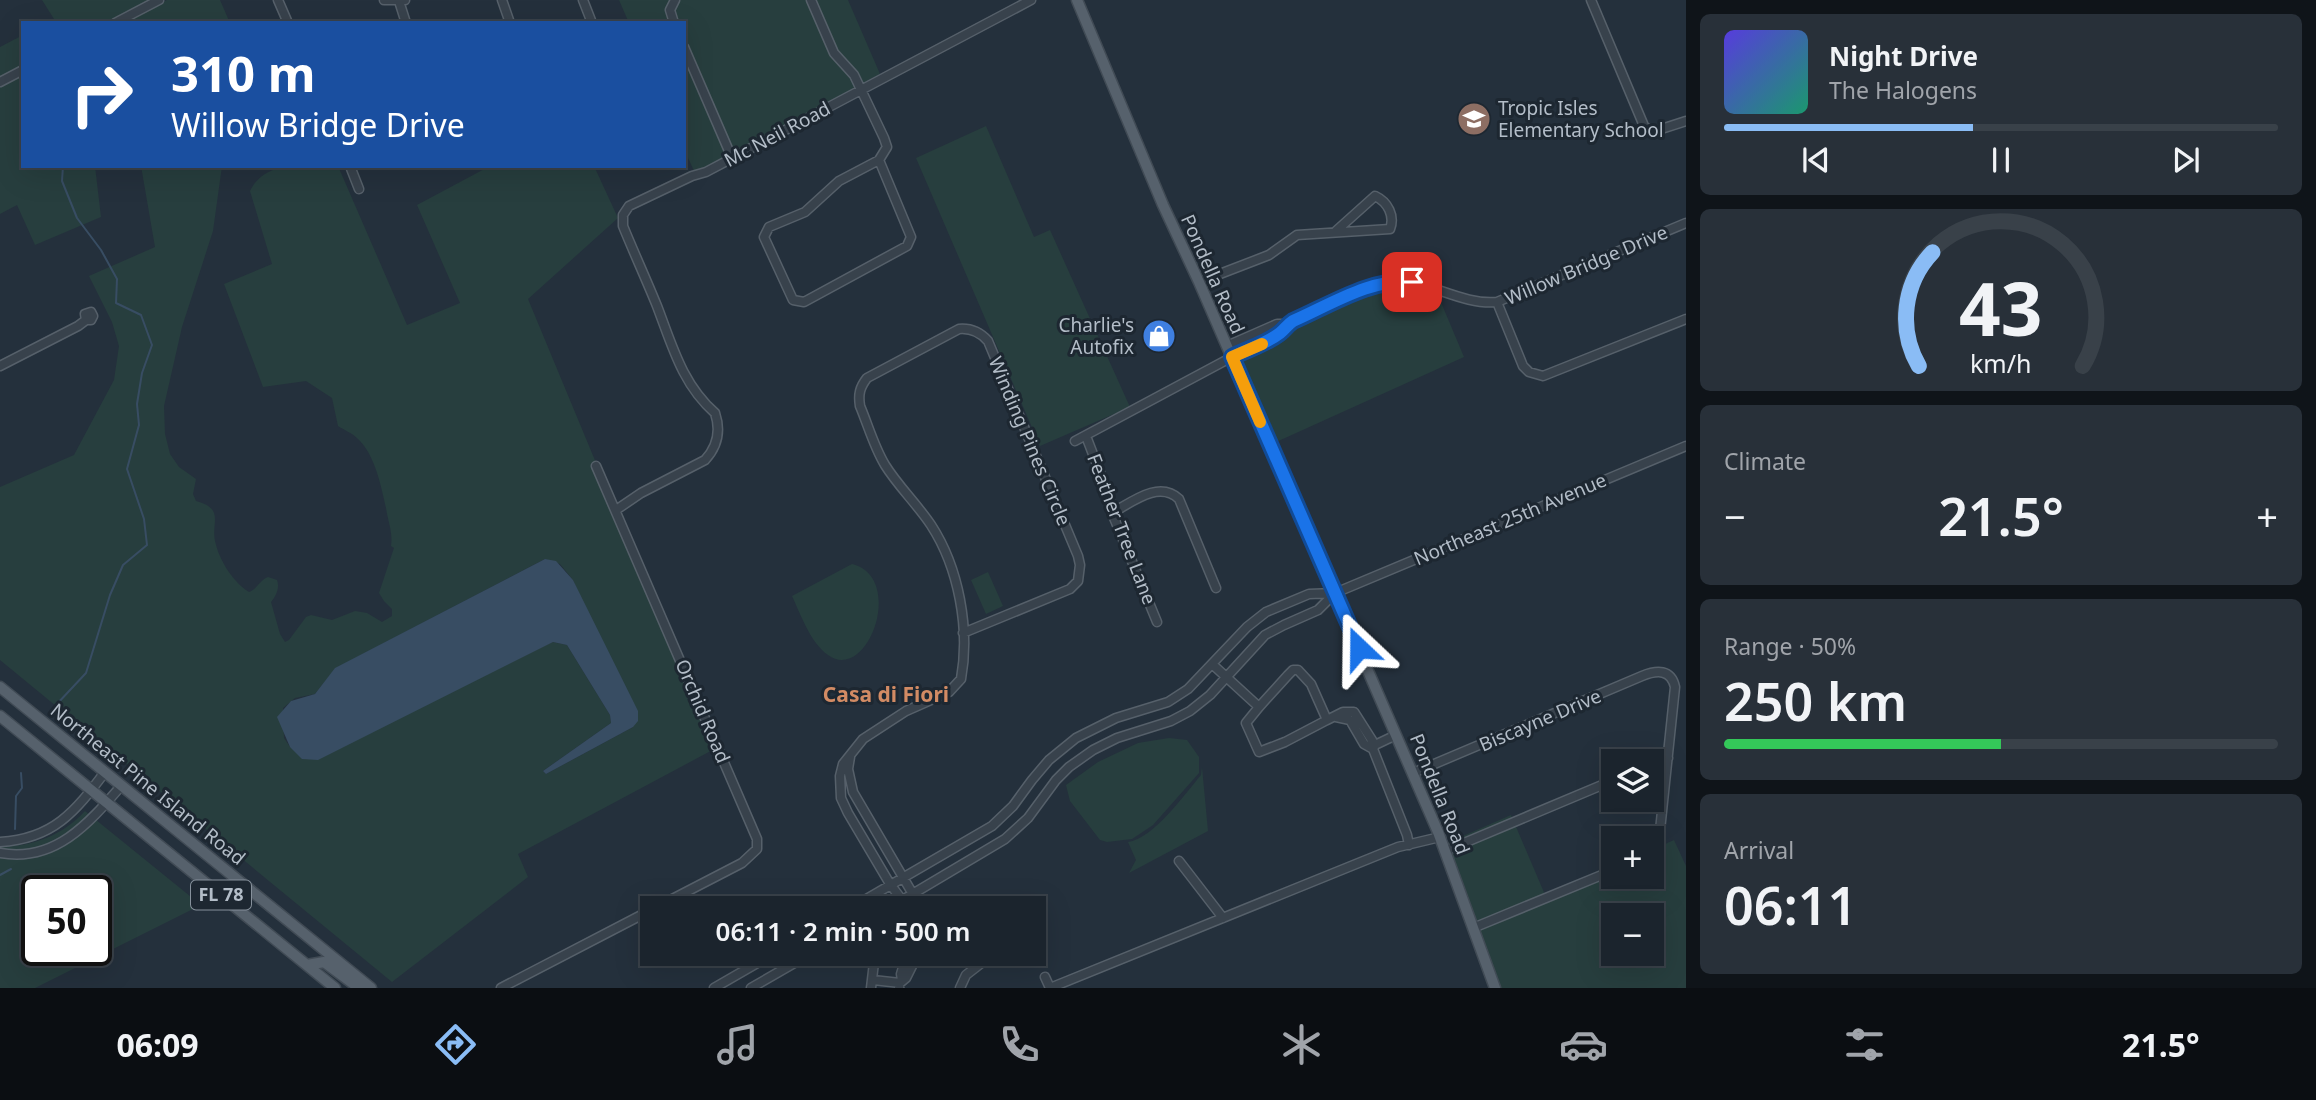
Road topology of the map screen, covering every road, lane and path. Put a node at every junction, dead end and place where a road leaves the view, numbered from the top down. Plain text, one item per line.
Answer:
1 (159, 0) edge
2 (278, 0) edge
3 (384, 0) edge
4 (502, 0) edge
5 (583, 0) edge
6 (675, 0) edge
7 (811, 0) edge
8 (1031, 0) edge
9 (1077, 0) edge
10 (1591, 0) edge
11 (402, 1) edge
12 (119, 21) edge
13 (287, 21) edge
14 (406, 21) edge
15 (509, 21) edge
16 (591, 21) edge
17 (673, 21) edge
18 (686, 52) edge
19 (21, 71) edge
20 (0, 82) edge
21 (860, 89) junction
22 (1686, 121) edge
23 (732, 158) junction
24 (879, 160) junction
25 (351, 168) edge
26 (359, 189) dead end
27 (1686, 223) edge
28 (1336, 231) junction
29 (1199, 282) junction
30 (1497, 302) junction
31 (1686, 319) edge
32 (86, 320) dead end
33 (1288, 324) junction
34 (1227, 346) junction
35 (1232, 357) junction
36 (0, 366) edge
37 (1086, 436) junction
38 (1075, 441) dead end
39 (1686, 446) edge
40 (596, 466) dead end
41 (616, 510) junction
42 (1112, 513) junction
43 (1216, 588) dead end
44 (1335, 593) junction
45 (1157, 622) dead end
46 (963, 633) junction
47 (1212, 664) junction
48 (1226, 677) junction
49 (0, 687) edge
50 (1259, 707) junction
51 (0, 716) edge
52 (1330, 719) junction
53 (1396, 735) junction
54 (1374, 747) junction
55 (854, 748) junction
56 (1668, 758) junction
57 (1664, 760) edge
58 (105, 772) junction
59 (1413, 773) junction
60 (1601, 785) edge
61 (121, 786) junction
62 (91, 791) junction
63 (106, 803) junction
64 (1661, 826) edge
65 (989, 828) junction
66 (40, 834) junction
67 (1440, 837) junction
68 (0, 842) edge
69 (997, 845) junction
70 (1409, 845) junction
71 (46, 850) junction
72 (1445, 851) junction
73 (0, 853) edge
74 (1179, 861) dead end
75 (1601, 875) edge
76 (903, 876) junction
77 (890, 884) junction
78 (912, 894) junction
79 (679, 896) edge
80 (870, 896) edge
81 (900, 896) edge
82 (909, 896) edge
83 (640, 916) edge
84 (1223, 918) junction
85 (1473, 929) junction
86 (307, 965) junction
87 (752, 966) edge
88 (789, 966) edge
89 (874, 966) edge
90 (903, 966) edge
91 (912, 966) edge
92 (977, 966) edge
93 (1045, 977) dead end
94 (872, 984) edge
95 (900, 984) edge
96 (335, 988) edge
97 (359, 988) edge
98 (371, 988) edge
99 (501, 988) edge
100 (714, 988) edge
101 (751, 988) edge
102 (960, 988) edge
103 (1495, 988) edge

1 - 12 street
2 - 13 street
3 - 11 street
4 - 15 street
5 - 16 street
6 - 17 street
7 - 21 street
8 - 21 street, Mc Neil Road
9 - 29 main road, Pondella Road
10 - 22 street
11 - 14 street
18 - 23 street
19 - 20 street
21 - 23 street, Mc Neil Road
21 - 24 street
23 - 41 street, Mc Neil Road
24 - 24 street
25 - 26 street
27 - 30 street, Willow Bridge Drive
28 - 28 street
28 - 29 street
29 - 34 main road, Pondella Road
30 - 31 street
30 - 33 street, Willow Bridge Drive
32 - 36 street
33 - 34 street, Willow Bridge Drive
33 - 35 street, Willow Bridge Drive
34 - 35 main road, Pondella Road
35 - 37 street, Willow Bridge Drive
35 - 44 main road, Pondella Road
37 - 38 street, Willow Bridge Drive
37 - 42 street, Feather Tree Lane
39 - 44 street, Northeast 25th Avenue
40 - 41 street, Orchid Road
41 - 79 street, Orchid Road
42 - 43 street
42 - 45 street, Feather Tree Lane
44 - 47 street
44 - 48 street
44 - 53 main road, Pondella Road
46 - 46 street, Winding Pines Circle
46 - 55 street, Winding Pines Circle
47 - 48 street
47 - 65 street
48 - 50 street
48 - 69 street
49 - 58 main road, Northeast Pine Island Road / FL 78
50 - 52 street
50 - 52 street
51 - 62 main road, FL 78
52 - 54 street
53 - 54 street
53 - 59 main road, Pondella Road
54 - 70 street
55 - 76 street
55 - 77 street, Winding Pines Circle
56 - 57 street
56 - 59 street, Biscayne Drive
56 - 64 street
58 - 61 main road, Northeast Pine Island Road / FL 78
58 - 62 street
59 - 67 main road, Pondella Road
60 - 72 street
61 - 63 street
61 - 98 main road, Northeast Pine Island Road / FL 78
62 - 63 main road, FL 78
62 - 66 street
63 - 71 street
63 - 86 main road, FL 78
65 - 69 street
65 - 76 street
66 - 68 street
66 - 71 street
67 - 70 street
67 - 72 main road, Pondella Road
69 - 78 street
70 - 84 street
71 - 73 street
72 - 85 main road, Pondella Road
74 - 84 street
75 - 85 street
76 - 77 street
76 - 78 street
77 - 80 street
77 - 81 street, Winding Pines Circle
78 - 82 street
83 - 99 street, Orchid Road
84 - 93 street
85 - 103 main road, Pondella Road
86 - 96 main road, FL 78
86 - 97 main road
87 - 100 street
88 - 101 street
89 - 94 street
90 - 95 street
91 - 95 street
92 - 102 street
94 - 95 street

